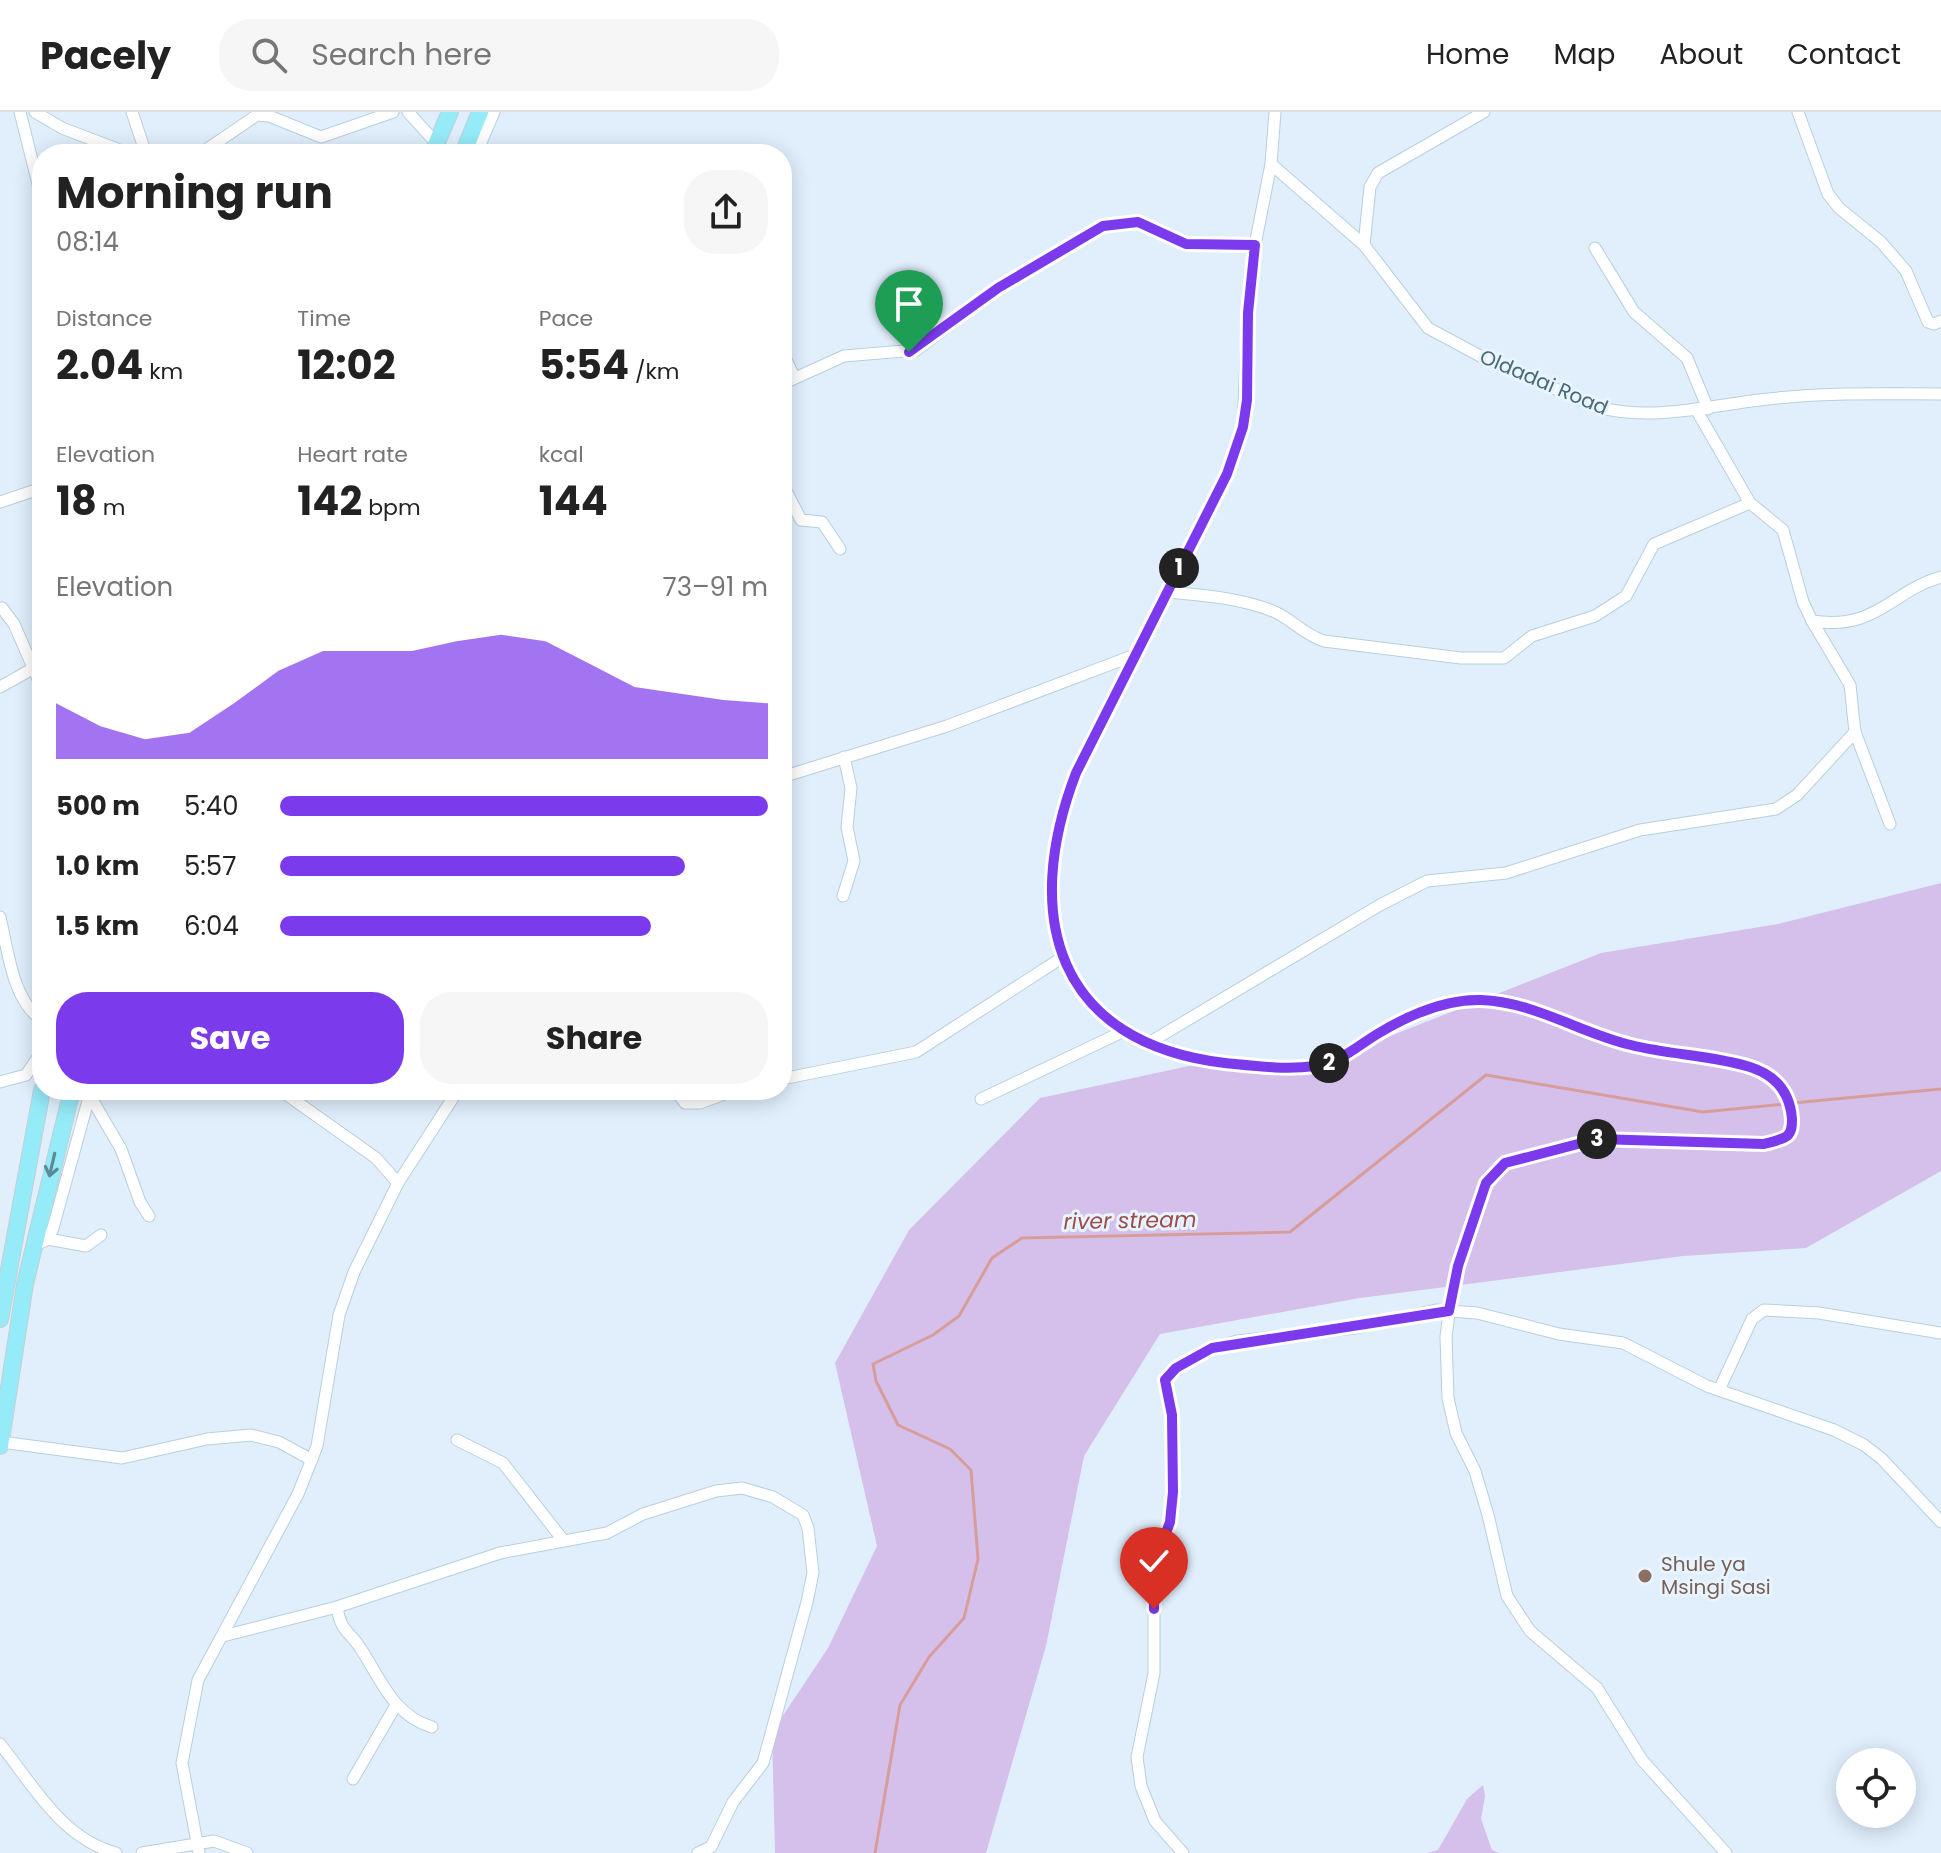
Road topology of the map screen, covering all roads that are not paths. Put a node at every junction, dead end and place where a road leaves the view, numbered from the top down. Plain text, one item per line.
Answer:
1 (20, 112) edge
2 (35, 112) edge
3 (132, 112) edge
4 (393, 112) edge
5 (408, 112) edge
6 (450, 112) edge
7 (480, 112) edge
8 (494, 112) edge
9 (1275, 112) edge
10 (1484, 112) edge
11 (1798, 112) edge
12 (104, 144) edge
13 (143, 144) edge
14 (215, 144) edge
15 (431, 144) edge
16 (437, 144) edge
17 (467, 144) edge
18 (480, 144) edge
19 (32, 160) edge
20 (1271, 164) junction
21 (1255, 245) junction
22 (1364, 245) junction
23 (1595, 248) dead end
24 (1941, 321) edge
25 (792, 373) edge
26 (794, 377) joint
27 (1941, 394) edge
28 (1702, 410) junction
29 (32, 491) edge
30 (0, 502) edge
31 (792, 502) edge
32 (1750, 503) junction
33 (840, 549) dead end
34 (1941, 577) edge
35 (1168, 592) junction
36 (2, 608) dead end
37 (1812, 621) junction
38 (1135, 655) junction
39 (32, 664) edge
40 (32, 669) edge
41 (0, 687) edge
42 (1855, 732) junction
43 (844, 757) junction
44 (792, 774) edge
45 (1890, 824) dead end
46 (843, 896) dead end
47 (0, 917) edge
48 (1063, 957) junction
49 (32, 1012) edge
50 (1122, 1032) junction
51 (1147, 1044) junction
52 (32, 1066) edge
53 (792, 1077) edge
54 (0, 1082) edge
55 (981, 1099) dead end
56 (40, 1100) edge
57 (70, 1100) edge
58 (89, 1100) edge
59 (95, 1100) edge
60 (294, 1100) edge
61 (452, 1100) edge
62 (683, 1100) edge
63 (705, 1100) edge
64 (398, 1183) junction
65 (149, 1216) dead end
66 (101, 1235) dead end
67 (41, 1242) junction
68 (1449, 1311) junction
69 (0, 1319) edge
70 (1941, 1333) edge
71 (1719, 1390) junction
72 (457, 1440) dead end
73 (0, 1444) edge
74 (312, 1460) junction
75 (1941, 1522) edge
76 (563, 1540) junction
77 (337, 1607) junction
78 (223, 1636) junction
79 (396, 1705) junction
80 (432, 1727) dead end
81 (0, 1744) edge
82 (353, 1779) dead end
83 (198, 1848) edge
84 (702, 1852) edge
85 (116, 1853) edge
86 (142, 1853) edge
87 (247, 1853) edge
88 (722, 1853) edge
89 (1183, 1853) edge
90 (1726, 1853) edge

1 - 19 street
2 - 12 street
3 - 13 street
4 - 14 street
5 - 15 street
6 - 16 highway
7 - 17 highway
8 - 18 street
9 - 20 street
10 - 22 street
11 - 24 street
20 - 21 street
20 - 22 street, Oldadai Road
21 - 26 street
21 - 35 street
22 - 28 street, Oldadai Road
23 - 28 street
25 - 26 street
27 - 28 street, Oldadai Road
28 - 32 street
29 - 30 street
31 - 33 street
32 - 35 street
32 - 37 street
34 - 37 street
35 - 38 street
36 - 39 street
37 - 42 street
38 - 43 street
38 - 48 street
40 - 41 street
42 - 45 street
42 - 51 street
43 - 44 street
43 - 46 street
47 - 49 street
48 - 50 street
48 - 53 street
50 - 51 street
50 - 55 street
51 - 68 street
52 - 54 street
56 - 69 highway
57 -> 67 highway
58 - 67 street
59 - 65 street
60 - 64 street
61 - 64 street
62 - 63 street
64 - 74 street
66 - 67 street
67 - 73 highway
68 - 71 street
68 - 89 street
68 - 90 street
70 - 71 street
71 - 75 street
72 - 76 street
73 - 74 street
74 - 78 street
76 - 77 street
76 - 84 street
77 - 78 street
77 - 79 street
78 - 83 street
79 - 80 street
79 - 82 street
81 - 85 street
83 - 86 street
83 - 87 street
84 - 88 street

